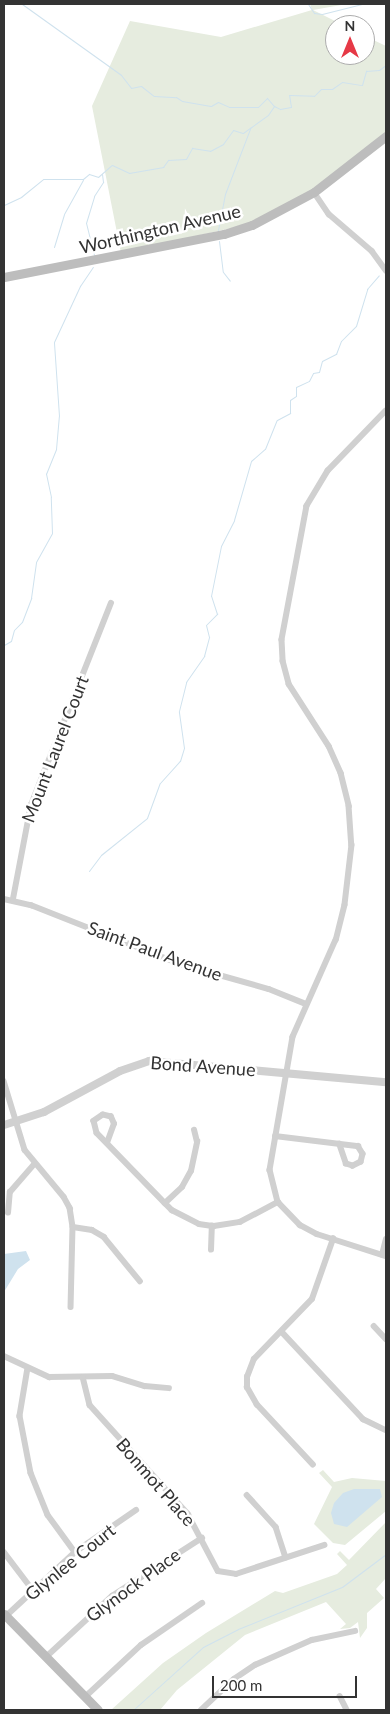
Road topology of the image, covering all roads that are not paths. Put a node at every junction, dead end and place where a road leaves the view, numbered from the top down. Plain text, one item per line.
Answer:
1 (386, 136) edge
2 (314, 192) junction
3 (386, 270) edge
4 (4, 277) edge
5 (386, 411) edge
6 (111, 603) dead end
7 (4, 899) edge
8 (13, 899) junction
9 (306, 1004) junction
10 (288, 1072) junction
11 (4, 1081) edge
12 (386, 1082) edge
13 (16, 1122) junction
14 (4, 1125) edge
15 (194, 1130) dead end
16 (275, 1136) junction
17 (107, 1143) junction
18 (339, 1144) junction
19 (34, 1164) junction
20 (278, 1202) junction
21 (165, 1203) junction
22 (8, 1212) dead end
23 (212, 1226) junction
24 (73, 1227) junction
25 (333, 1239) junction
26 (386, 1239) edge
27 (211, 1250) dead end
28 (384, 1256) edge
29 (140, 1281) dead end
30 (71, 1307) dead end
31 (374, 1326) dead end
32 (282, 1332) junction
33 (386, 1339) edge
34 (4, 1356) edge
35 (28, 1368) junction
36 (83, 1377) junction
37 (169, 1388) dead end
38 (386, 1430) edge
39 (313, 1465) dead end
40 (247, 1495) dead end
41 (136, 1510) dead end
42 (202, 1538) junction
43 (324, 1545) dead end
44 (4, 1552) edge
45 (75, 1552) junction
46 (286, 1558) junction
47 (33, 1590) junction
48 (202, 1603) dead end
49 (5, 1615) edge
50 (355, 1631) dead end
51 (46, 1657) junction
52 (340, 1696) dead end
53 (85, 1697) junction
54 (98, 1710) edge
55 (200, 1710) edge
56 (347, 1710) edge

1 - 2 main road, Worthington Avenue
2 - 3 street
2 - 4 main road, Worthington Avenue
5 - 9 street
6 - 8 street, Mount Laurel Court
7 - 8 street, Saint Paul Avenue
8 - 9 street, Saint Paul Avenue
9 - 10 street
10 - 12 street, Bond Avenue
10 - 13 street, Bond Avenue
10 - 16 street
11 - 13 street
13 - 14 street, Bond Avenue
13 - 19 street
15 - 21 street
16 - 18 street
16 - 20 street
17 - 17 street
17 - 21 street
18 - 18 street
19 - 22 street
19 - 24 street
20 - 23 street
20 - 25 street
21 - 23 street
23 - 27 street
24 - 29 street
24 - 30 street
25 - 28 street
25 - 32 street
26 - 28 street
31 - 33 street
32 - 38 street
32 - 39 street
34 - 35 street
35 - 36 street
35 - 45 street
36 - 37 street
36 - 42 street, Bonmot Place
40 - 46 street
41 - 45 street, Glynlee Court
42 - 46 street, Bonmot Place
42 - 51 street, Glynock Place
43 - 46 street, Bonmot Place
44 - 47 street
45 - 47 street, Glynlee Court
47 - 49 street, Glynlee Court
48 - 53 street
49 - 51 main road
50 - 55 street
51 - 53 main road
52 - 56 street
53 - 54 main road

